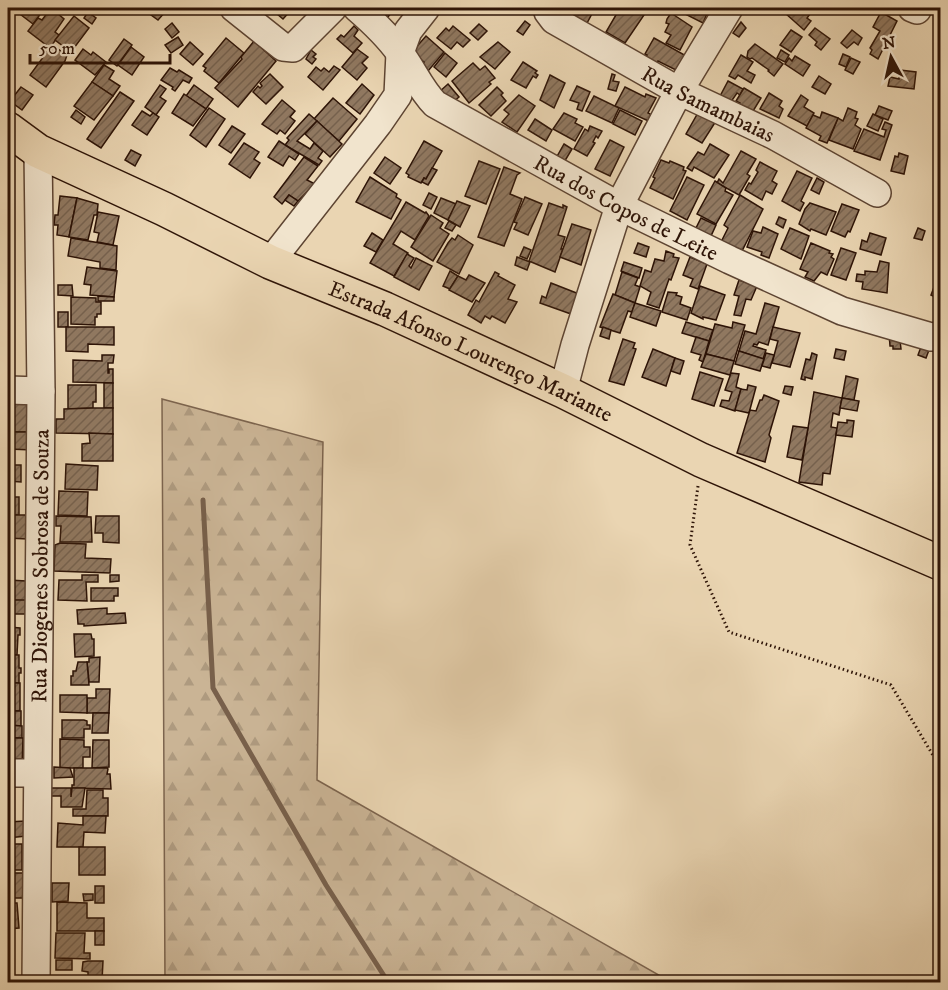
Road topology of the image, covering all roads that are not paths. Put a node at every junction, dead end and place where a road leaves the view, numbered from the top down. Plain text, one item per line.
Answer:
1 (234, 8) edge
2 (333, 8) edge
3 (357, 8) edge
4 (426, 8) edge
5 (547, 8) edge
6 (729, 8) edge
7 (400, 53) junction
8 (679, 91) junction
9 (8, 129) edge
10 (38, 151) junction
11 (876, 193) dead end
12 (619, 206) junction
13 (270, 262) junction
14 (940, 336) edge
15 (8, 390) edge
16 (41, 391) junction
17 (563, 391) junction
18 (940, 563) edge
19 (8, 773) edge
20 (37, 773) junction
21 (36, 982) edge

1 - 2 street
3 - 7 street, Rua dos Copos de Leite
4 - 7 street
5 - 8 street, Rua Samambaias
6 - 8 street
7 - 12 street, Rua dos Copos de Leite
7 - 13 street
8 - 11 street, Rua Samambaias
8 - 12 street
9 - 10 main road, Estrada Afonso Lourenço Mariante
10 - 13 main road, Estrada Afonso Lourenço Mariante
10 - 16 street, Rua Diogenes Sobrosa de Souza
12 - 14 street, Rua dos Copos de Leite
12 - 17 street
13 - 17 main road, Estrada Afonso Lourenço Mariante
15 - 16 street
16 - 20 street, Rua Diogenes Sobrosa de Souza
17 - 18 main road, Estrada Afonso Lourenço Mariante
19 - 20 street
20 - 21 street, Rua Diogenes Sobrosa de Souza

